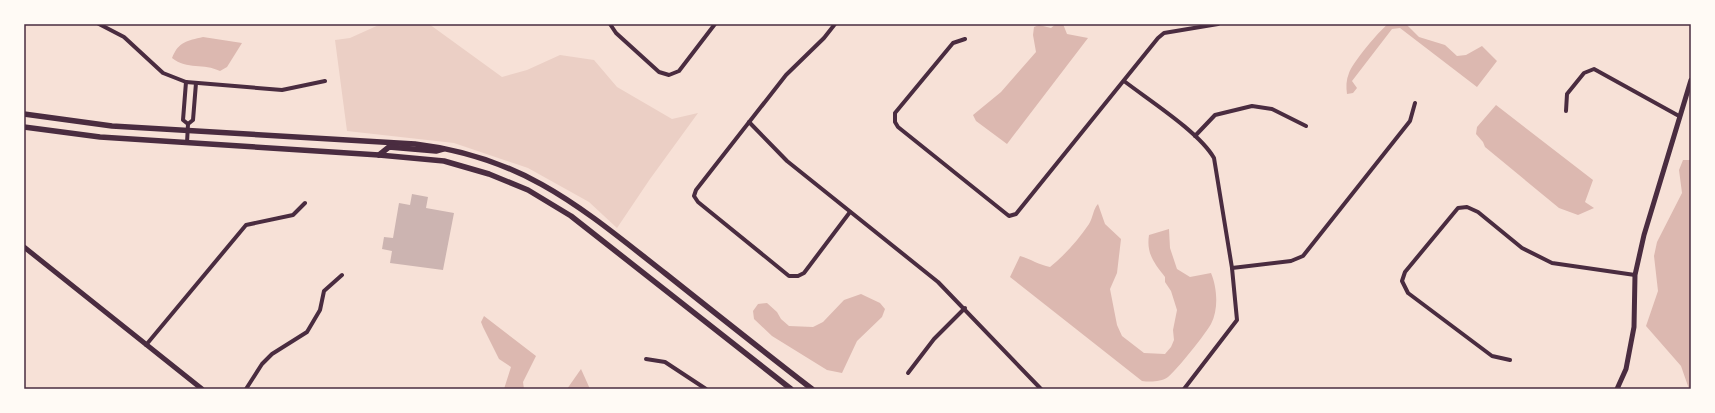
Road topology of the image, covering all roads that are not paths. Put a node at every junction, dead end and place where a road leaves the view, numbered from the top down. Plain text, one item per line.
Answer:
1 (99, 24) edge
2 (610, 24) edge
3 (715, 24) edge
4 (835, 24) edge
5 (1218, 24) edge
6 (965, 39) dead end
7 (1691, 80) edge
8 (325, 81) dead end
9 (1124, 81) junction
10 (186, 82) junction
11 (196, 83) junction
12 (1415, 103) dead end
13 (1566, 111) dead end
14 (24, 114) edge
15 (1679, 116) junction
16 (749, 122) junction
17 (1306, 126) dead end
18 (24, 127) edge
19 (187, 127) junction
20 (1195, 136) junction
21 (187, 143) junction
22 (446, 148) junction
23 (379, 155) junction
24 (305, 203) dead end
25 (850, 212) junction
26 (24, 247) edge
27 (1232, 268) junction
28 (342, 275) dead end
29 (1635, 276) junction
30 (965, 308) junction
31 (146, 345) junction
32 (646, 359) dead end
33 (1510, 360) dead end
34 (908, 373) dead end
35 (202, 389) edge
36 (246, 389) edge
37 (706, 389) edge
38 (791, 389) edge
39 (812, 389) edge
40 (1041, 389) edge
41 (1184, 389) edge
42 (1617, 389) edge

1 - 10 street
2 - 3 street
4 - 16 street
5 - 9 street
6 - 9 street
7 - 15 street
8 - 11 street
9 - 20 street
10 - 11 street
10 - 19 street
11 - 19 street
12 - 27 street
13 - 15 street
14 - 19 main road
15 - 29 street
16 - 25 street
16 - 25 street
17 - 20 street
18 - 21 main road
19 - 21 street
19 - 22 main road
20 - 27 street
21 - 23 main road
22 - 23 main road
22 - 39 main road
23 - 38 main road
24 - 31 street
25 - 30 street
26 - 31 street
27 - 41 street
28 - 36 street
29 - 33 street
29 - 42 street
30 - 34 street
30 - 40 street
31 - 35 street
32 - 37 street

